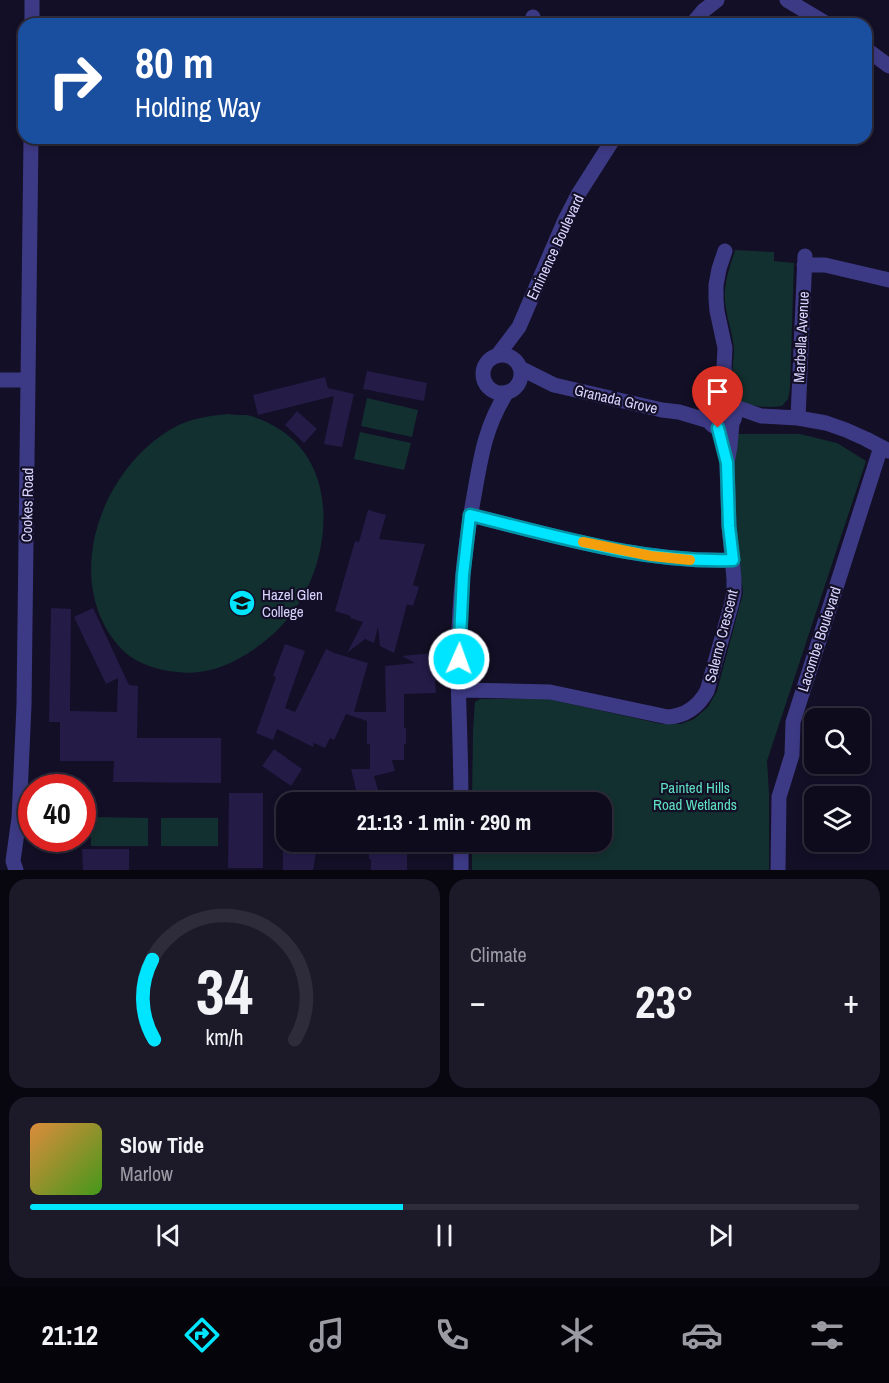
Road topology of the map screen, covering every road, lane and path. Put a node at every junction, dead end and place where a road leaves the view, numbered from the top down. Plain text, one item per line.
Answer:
1 (32, 0) edge
2 (717, 0) edge
3 (787, 0) edge
4 (705, 5) edge
5 (32, 18) edge
6 (696, 18) edge
7 (817, 18) edge
8 (872, 53) edge
9 (889, 66) edge
10 (31, 144) edge
11 (609, 144) edge
12 (726, 251) dead end
13 (889, 280) edge
14 (519, 327) junction
15 (497, 356) junction
16 (518, 365) junction
17 (0, 380) edge
18 (28, 380) junction
19 (554, 385) junction
20 (488, 386) junction
21 (512, 390) junction
22 (722, 414) junction
23 (798, 418) junction
24 (488, 428) junction
25 (885, 449) edge
26 (470, 515) junction
27 (733, 560) junction
28 (459, 690) junction
29 (461, 792) edge
30 (0, 852) edge
31 (461, 852) edge
32 (15, 865) edge
33 (461, 870) edge
34 (778, 870) edge

1 - 5 street
2 - 4 street
3 - 7 street
4 - 6 street
8 - 9 street
10 - 18 street, Cookes Road
11 - 14 street, Eminence Boulevard
12 - 22 street, Salerno Crescent
13 - 23 street, Marbella Avenue
14 - 15 street, Eminence Boulevard
14 - 16 street, Eminence Boulevard
15 - 16 street
15 - 20 street
16 - 19 street, Granada Grove
16 - 21 street
17 - 18 street
18 - 32 street, Cookes Road
19 - 21 street, Granada Grove
19 - 22 street, Granada Grove
20 - 21 street
20 - 24 street
21 - 24 street
22 - 23 street, Granada Grove
22 - 27 street, Salerno Crescent
23 - 25 street, Granada Grove
24 - 26 street
25 - 34 street, Lacombe Boulevard
26 - 27 street
26 - 28 street
27 - 28 street, Salerno Crescent
28 - 29 street
30 - 32 street
31 - 33 street

